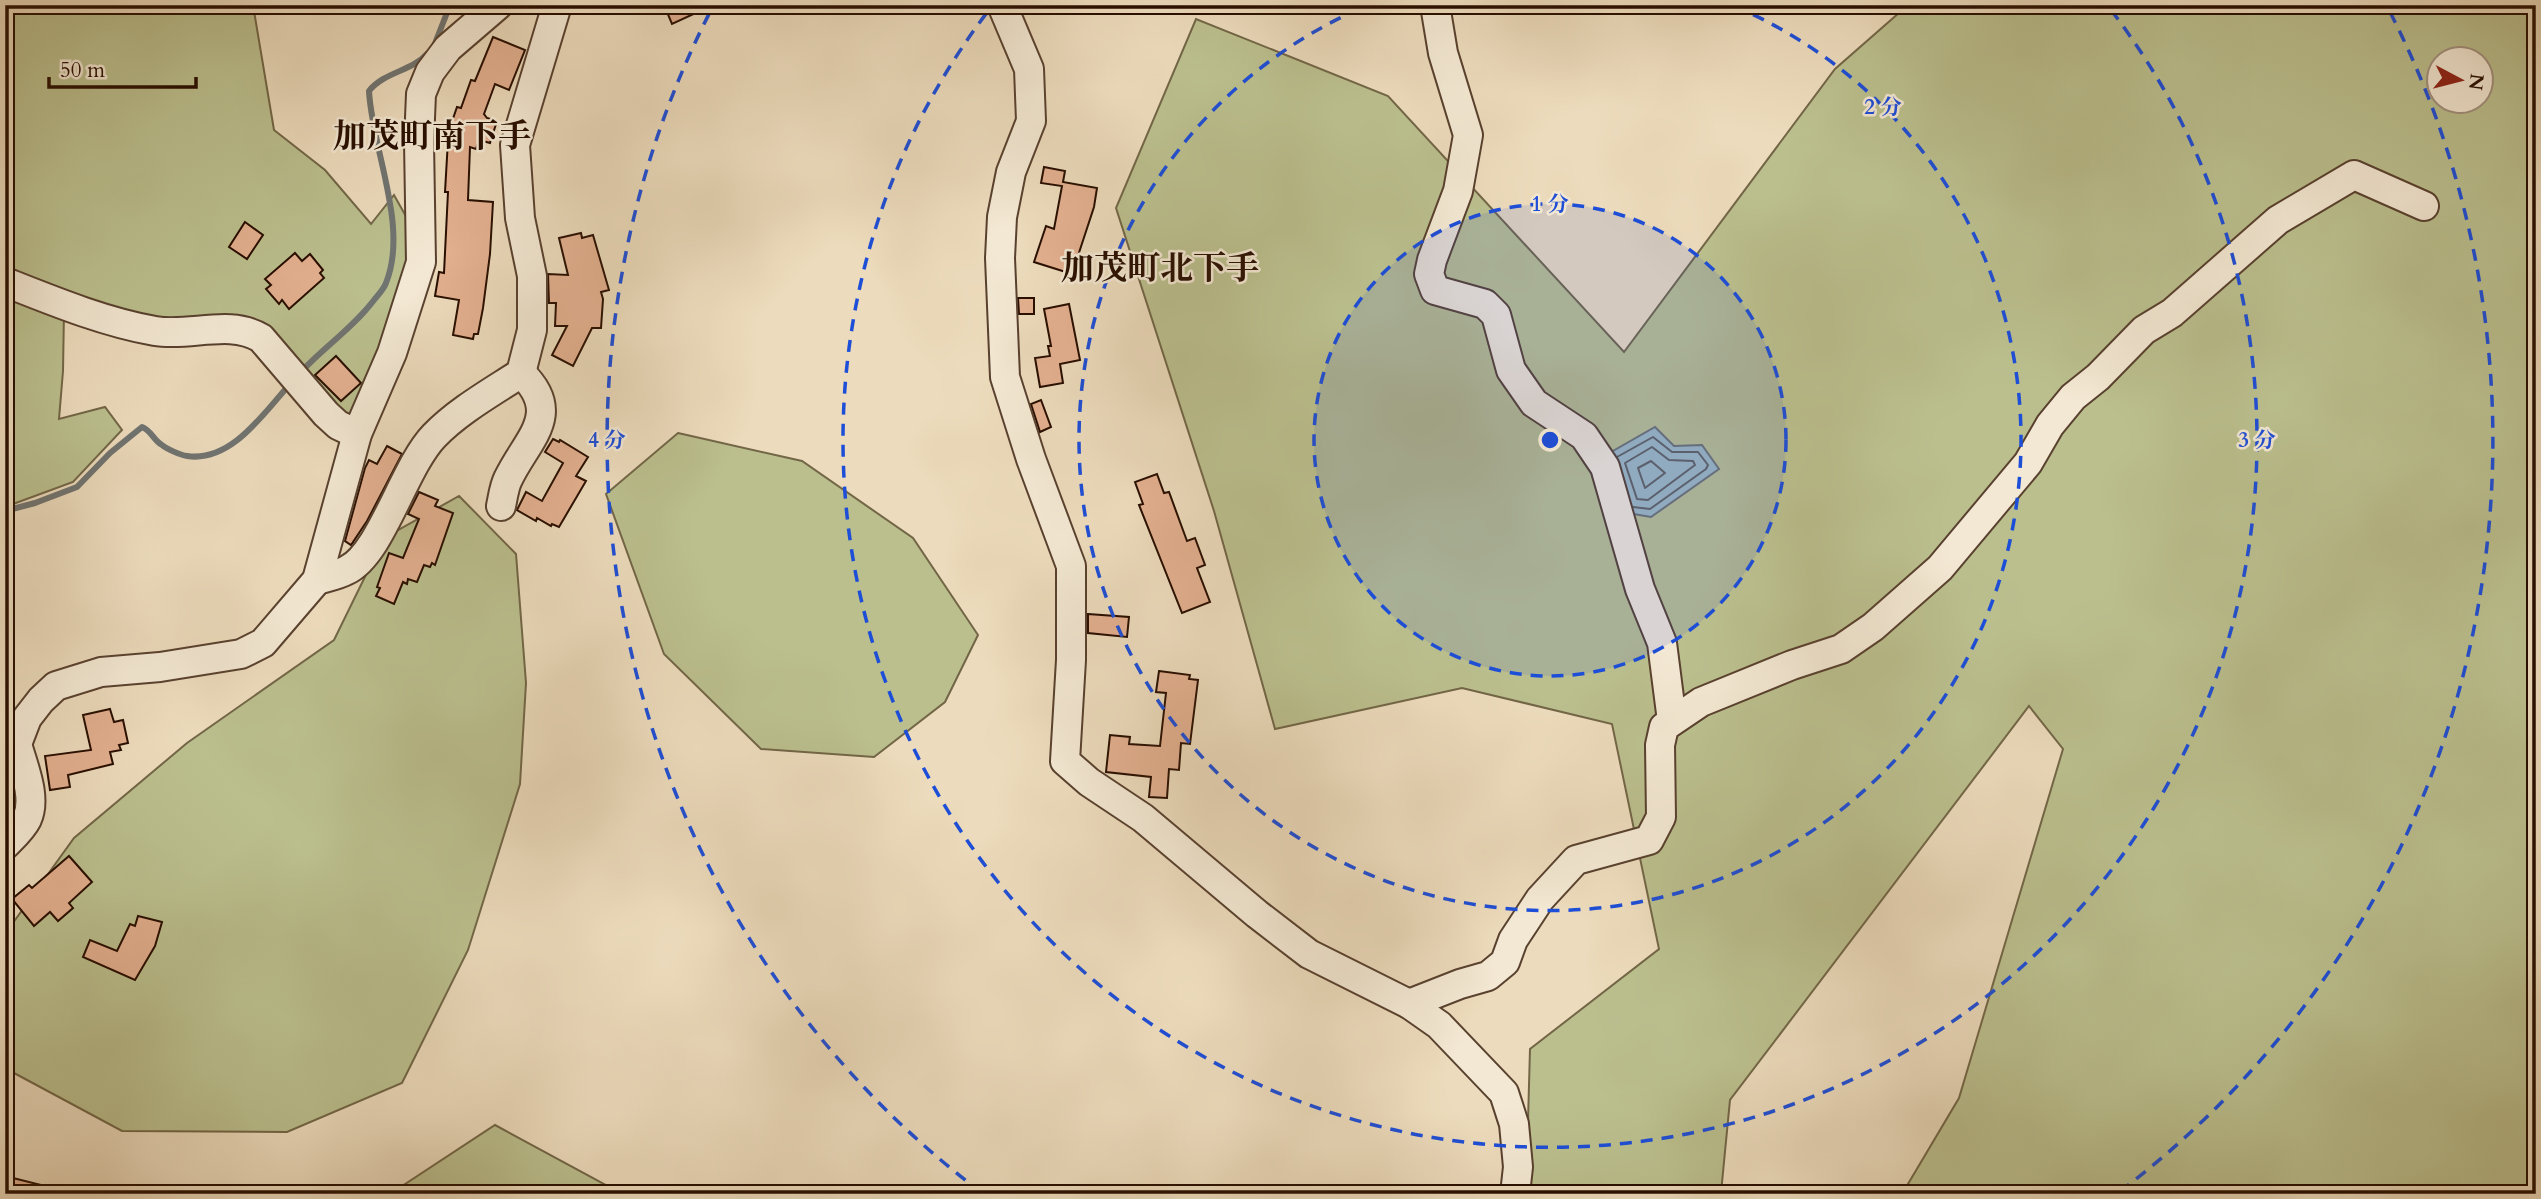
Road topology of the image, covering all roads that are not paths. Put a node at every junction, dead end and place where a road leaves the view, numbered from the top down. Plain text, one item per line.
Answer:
1 (498, 5) edge
2 (557, 5) edge
3 (1002, 5) edge
4 (1435, 5) edge
5 (2424, 206) dead end
6 (5, 282) edge
7 (521, 373) junction
8 (357, 434) junction
9 (501, 506) dead end
10 (317, 580) junction
11 (1672, 721) junction
12 (11, 751) edge
13 (5, 845) edge
14 (1409, 1004) junction
15 (1515, 1194) edge

1 - 8 street
2 - 7 street
3 - 14 street
4 - 11 street
5 - 11 street
6 - 8 street
7 - 9 street
7 - 10 street
8 - 10 street
10 - 12 street
11 - 14 street
12 - 13 street
14 - 15 street

